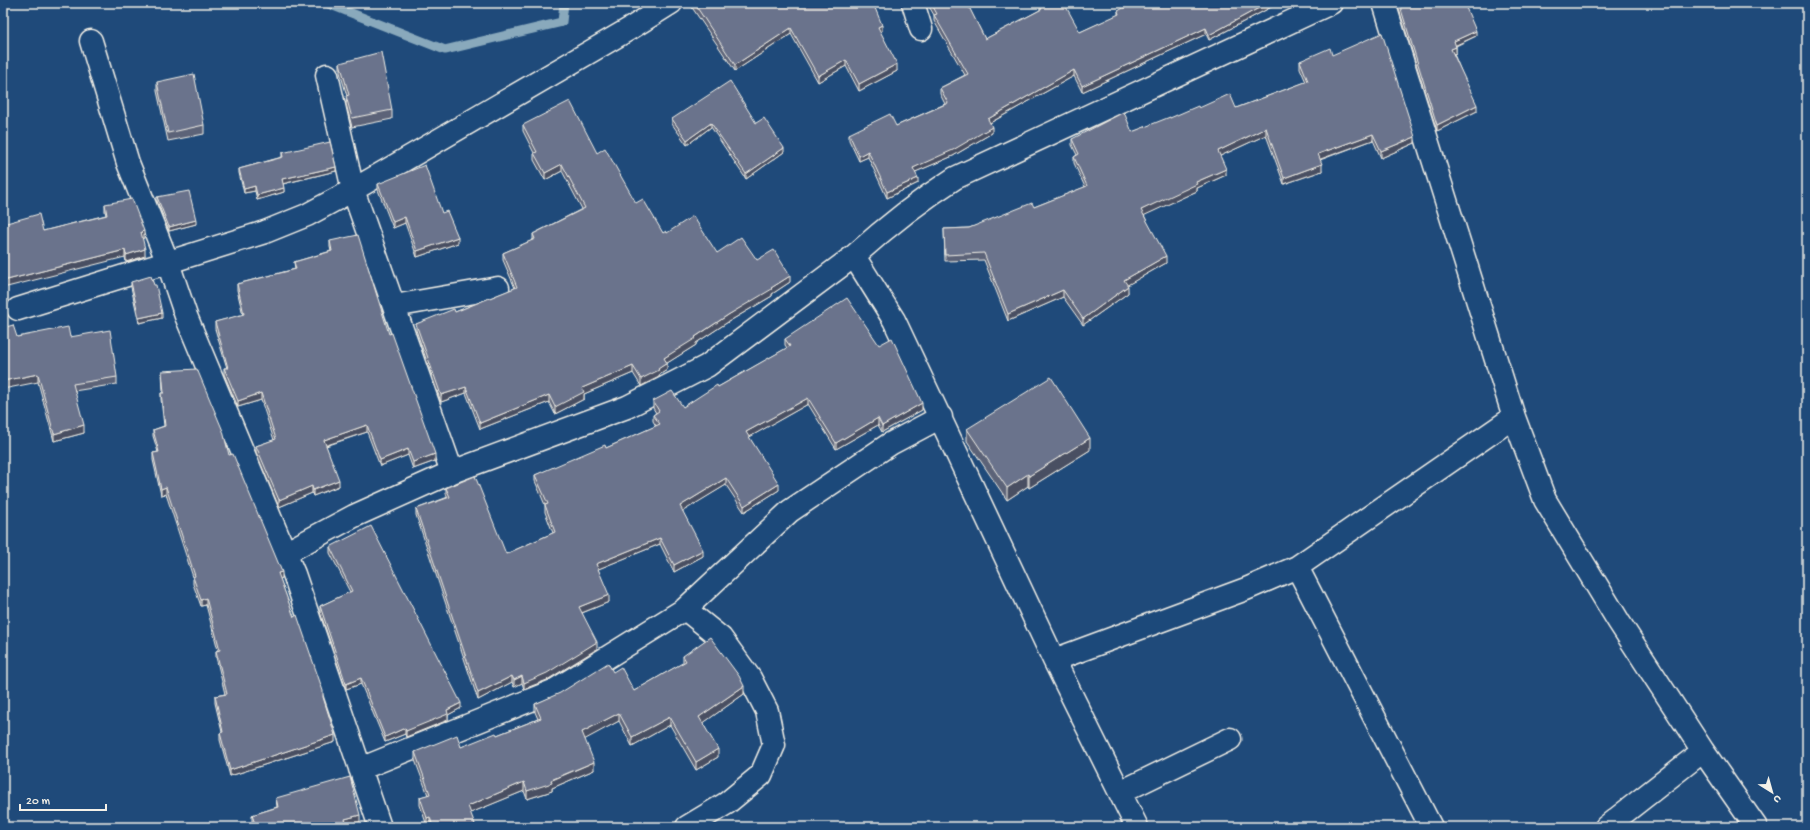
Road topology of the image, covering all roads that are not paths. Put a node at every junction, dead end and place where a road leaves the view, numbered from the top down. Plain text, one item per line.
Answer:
1 (671, 3) edge
2 (913, 3) edge
3 (1331, 3) edge
4 (1384, 3) edge
5 (921, 29) dead end
6 (91, 41) dead end
7 (327, 75) dead end
8 (353, 190) junction
9 (861, 250) junction
10 (168, 263) junction
11 (498, 288) dead end
12 (394, 306) junction
13 (18, 309) dead end
14 (1514, 417) junction
15 (941, 418) junction
16 (452, 472) junction
17 (285, 553) junction
18 (1297, 566) junction
19 (685, 609) junction
20 (1054, 660) junction
21 (1230, 739) dead end
22 (1703, 751) junction
23 (360, 769) junction
24 (1121, 792) junction
25 (380, 827) edge
26 (687, 827) edge
27 (1137, 827) edge
28 (1431, 827) edge
29 (1606, 827) edge
30 (1756, 827) edge

1 - 8 street
2 - 5 street
3 - 9 street
4 - 14 street
6 - 10 street
7 - 8 street
8 - 10 street
8 - 12 street
9 - 15 street
9 - 16 street
10 - 13 street
10 - 17 street
11 - 12 street
12 - 16 street
14 - 18 street
14 - 22 street
15 - 19 street
15 - 20 street
16 - 17 street
17 - 23 street
18 - 20 street
18 - 28 street
19 - 23 street
19 - 26 street
20 - 24 street
21 - 24 street
22 - 29 street
22 - 30 street
23 - 25 street
24 - 27 street

